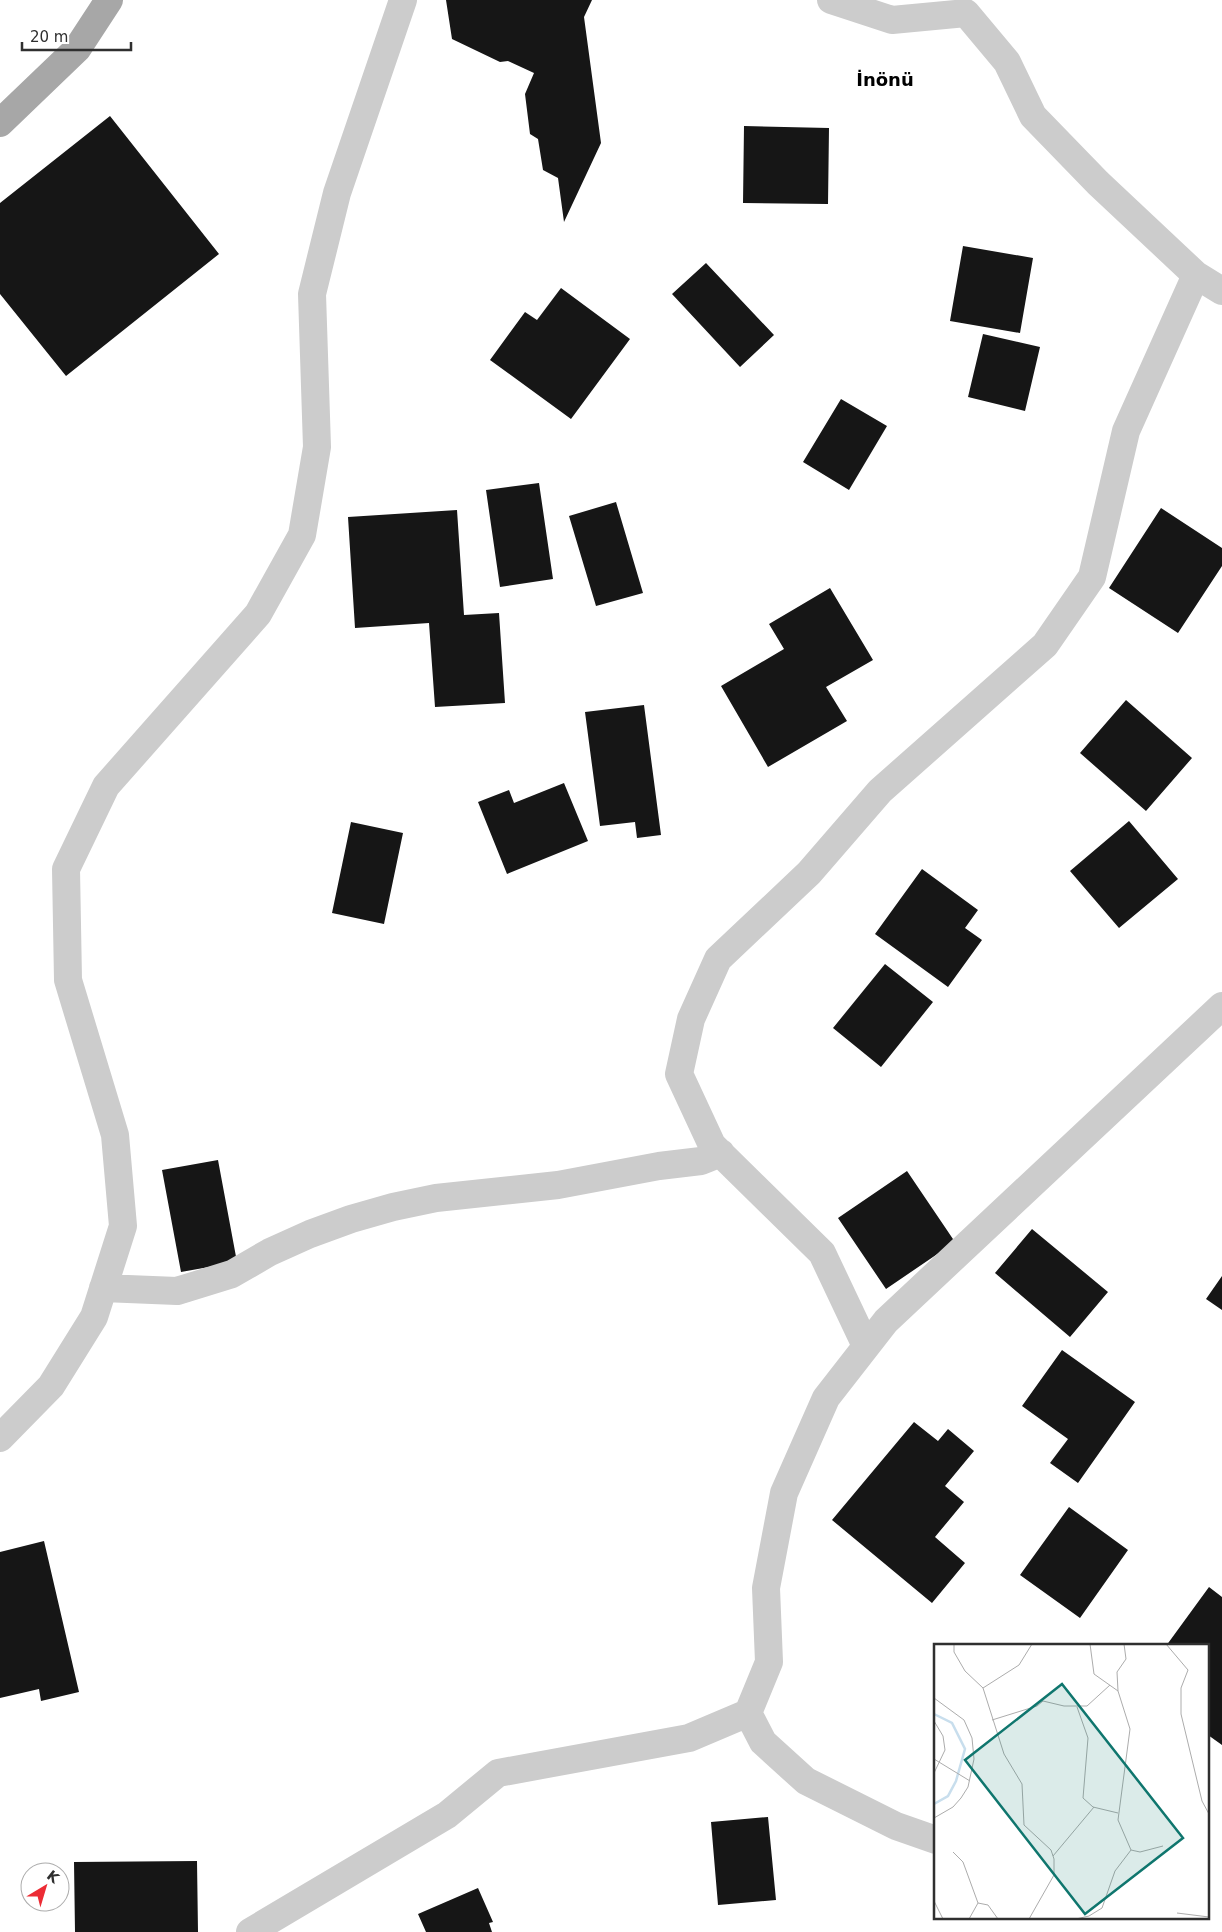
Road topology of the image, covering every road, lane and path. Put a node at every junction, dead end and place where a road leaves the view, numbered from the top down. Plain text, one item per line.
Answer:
1 (109, 0) edge
2 (403, 0) edge
3 (831, 0) edge
4 (0, 123) edge
5 (1196, 276) junction
6 (1222, 291) edge
7 (1222, 1006) edge
8 (721, 1153) junction
9 (103, 1288) junction
10 (866, 1346) junction
11 (0, 1438) edge
12 (748, 1713) junction
13 (934, 1839) edge
14 (250, 1932) edge

1 - 4 main road
2 - 9 street
3 - 5 street
5 - 6 street
5 - 8 street
7 - 10 street
8 - 9 street
8 - 10 street
9 - 11 street
10 - 12 street
12 - 13 street
12 - 14 street

